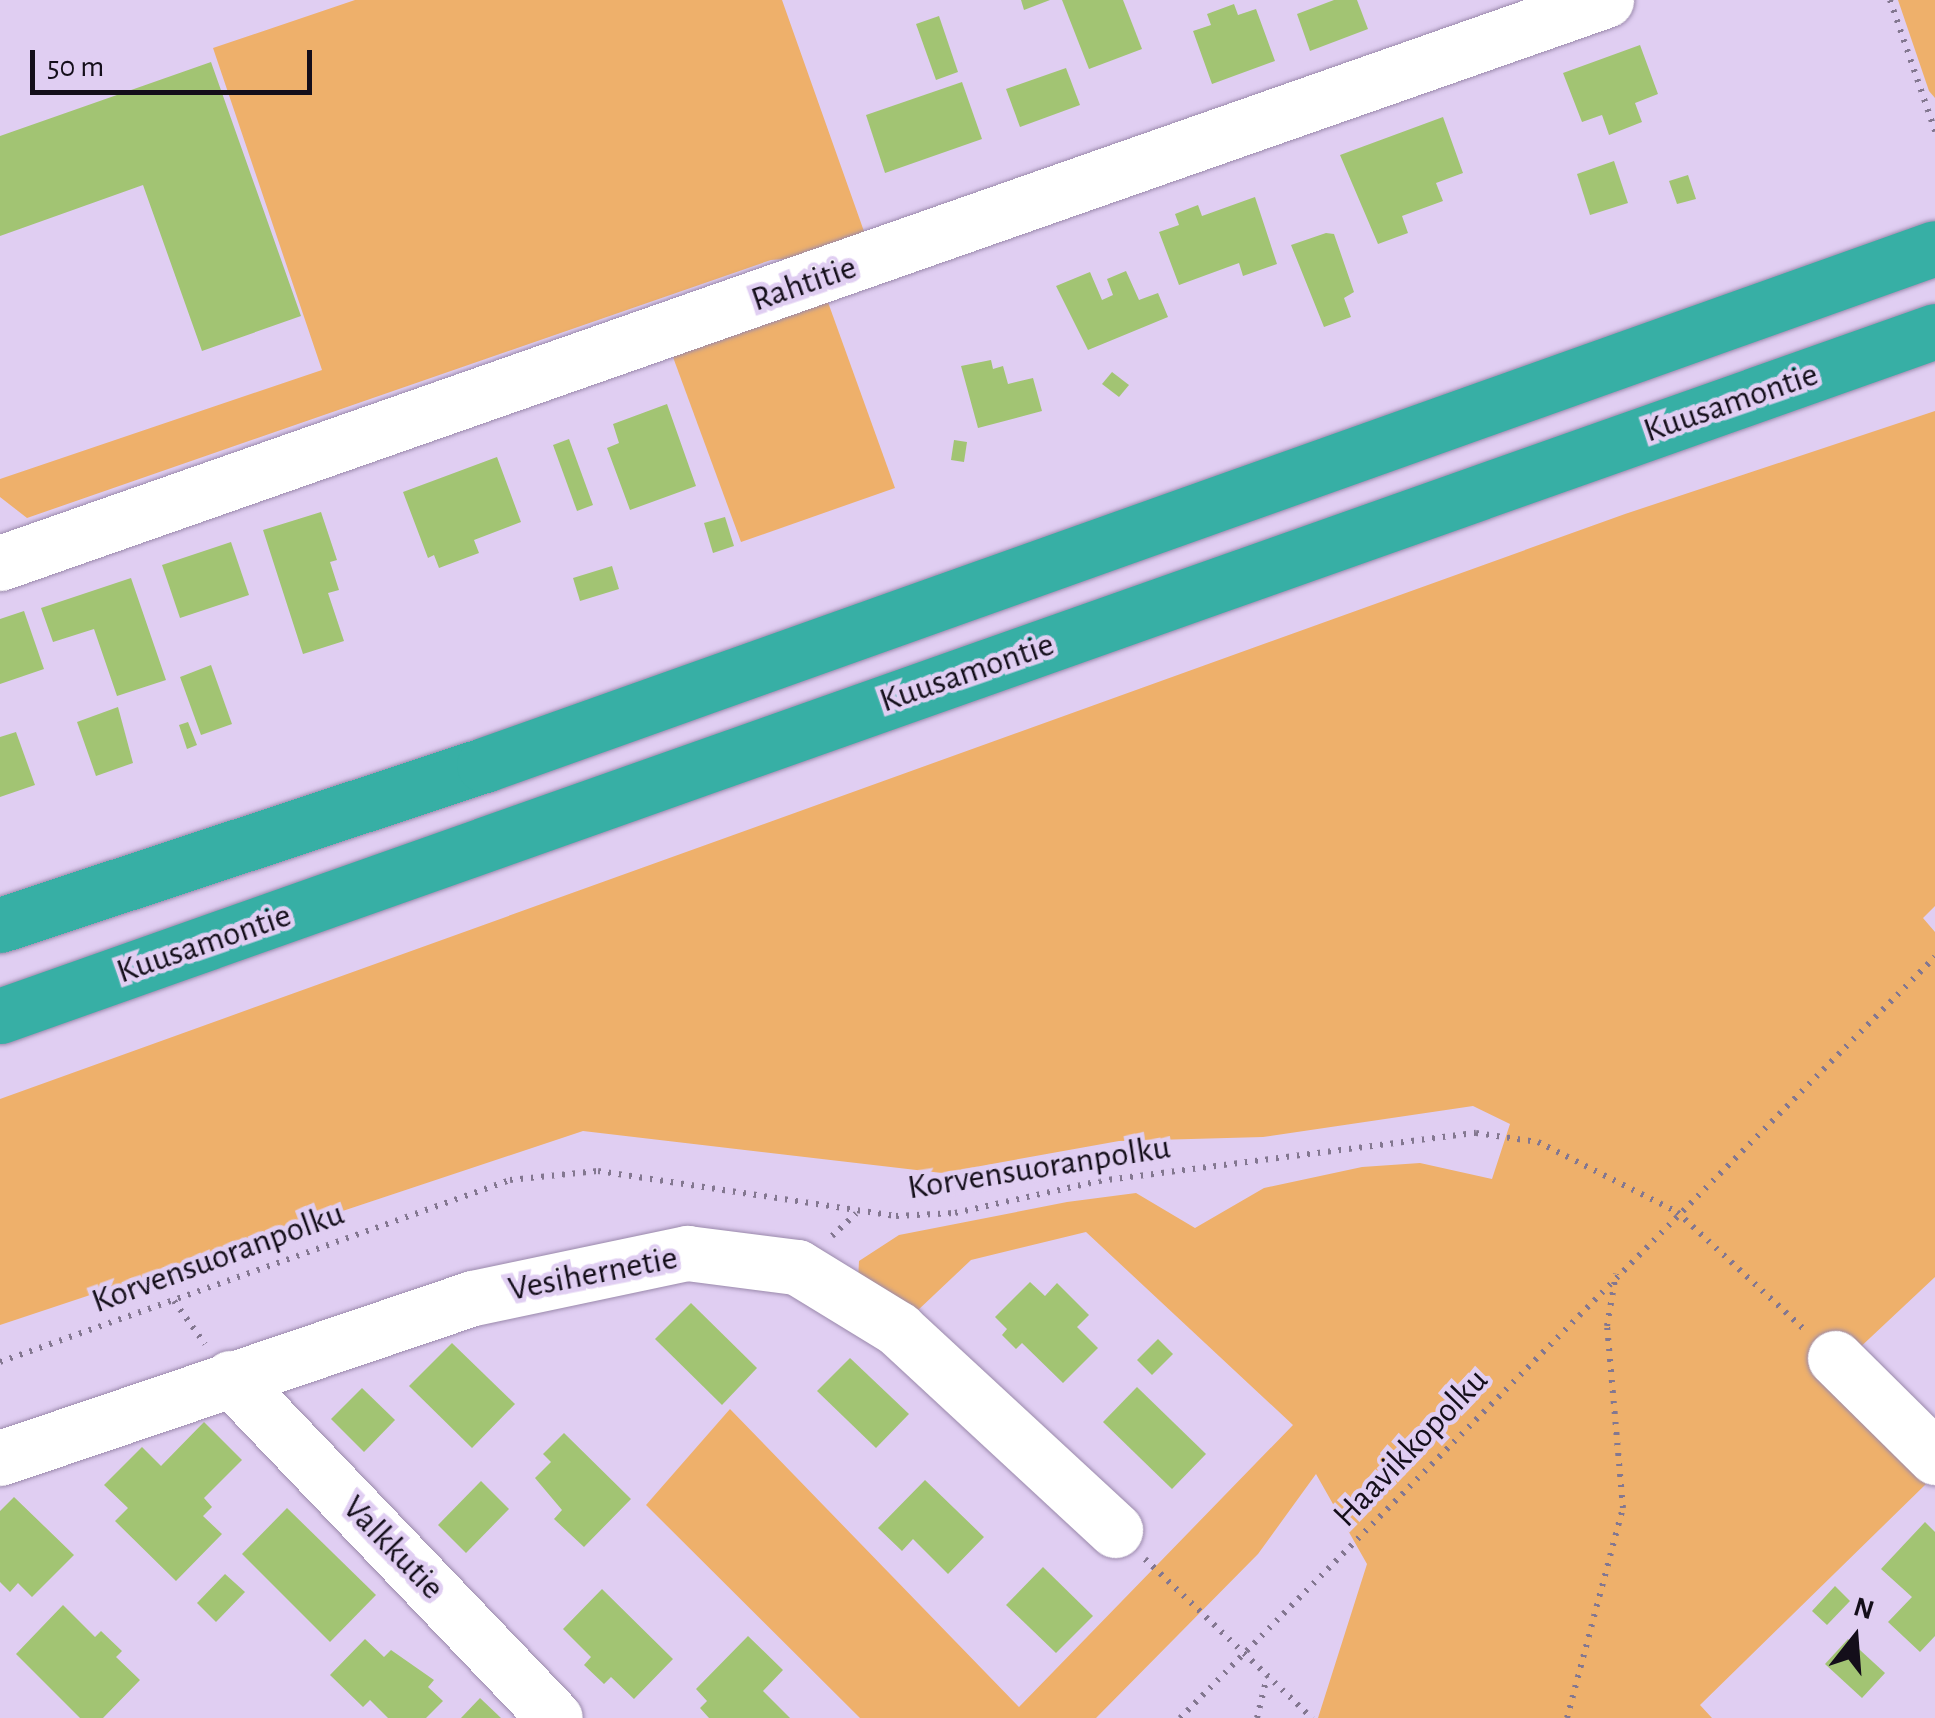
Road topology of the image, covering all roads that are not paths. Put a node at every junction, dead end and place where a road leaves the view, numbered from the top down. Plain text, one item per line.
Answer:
1 (1606, 0) edge
2 (1935, 248) edge
3 (1935, 331) edge
4 (0, 564) edge
5 (0, 925) edge
6 (0, 1016) edge
7 (1835, 1358) road end
8 (230, 1378) junction
9 (1935, 1457) edge
10 (0, 1458) edge
11 (1115, 1530) road end
12 (555, 1718) edge

1 - 4 street, Rahtitie
2 - 5 highway
3 - 6 highway, Kuusamontie
7 - 9 street
8 - 10 street, Vesihernetie
8 - 11 street, Vesihernetie
8 - 12 street, Valkkutie

